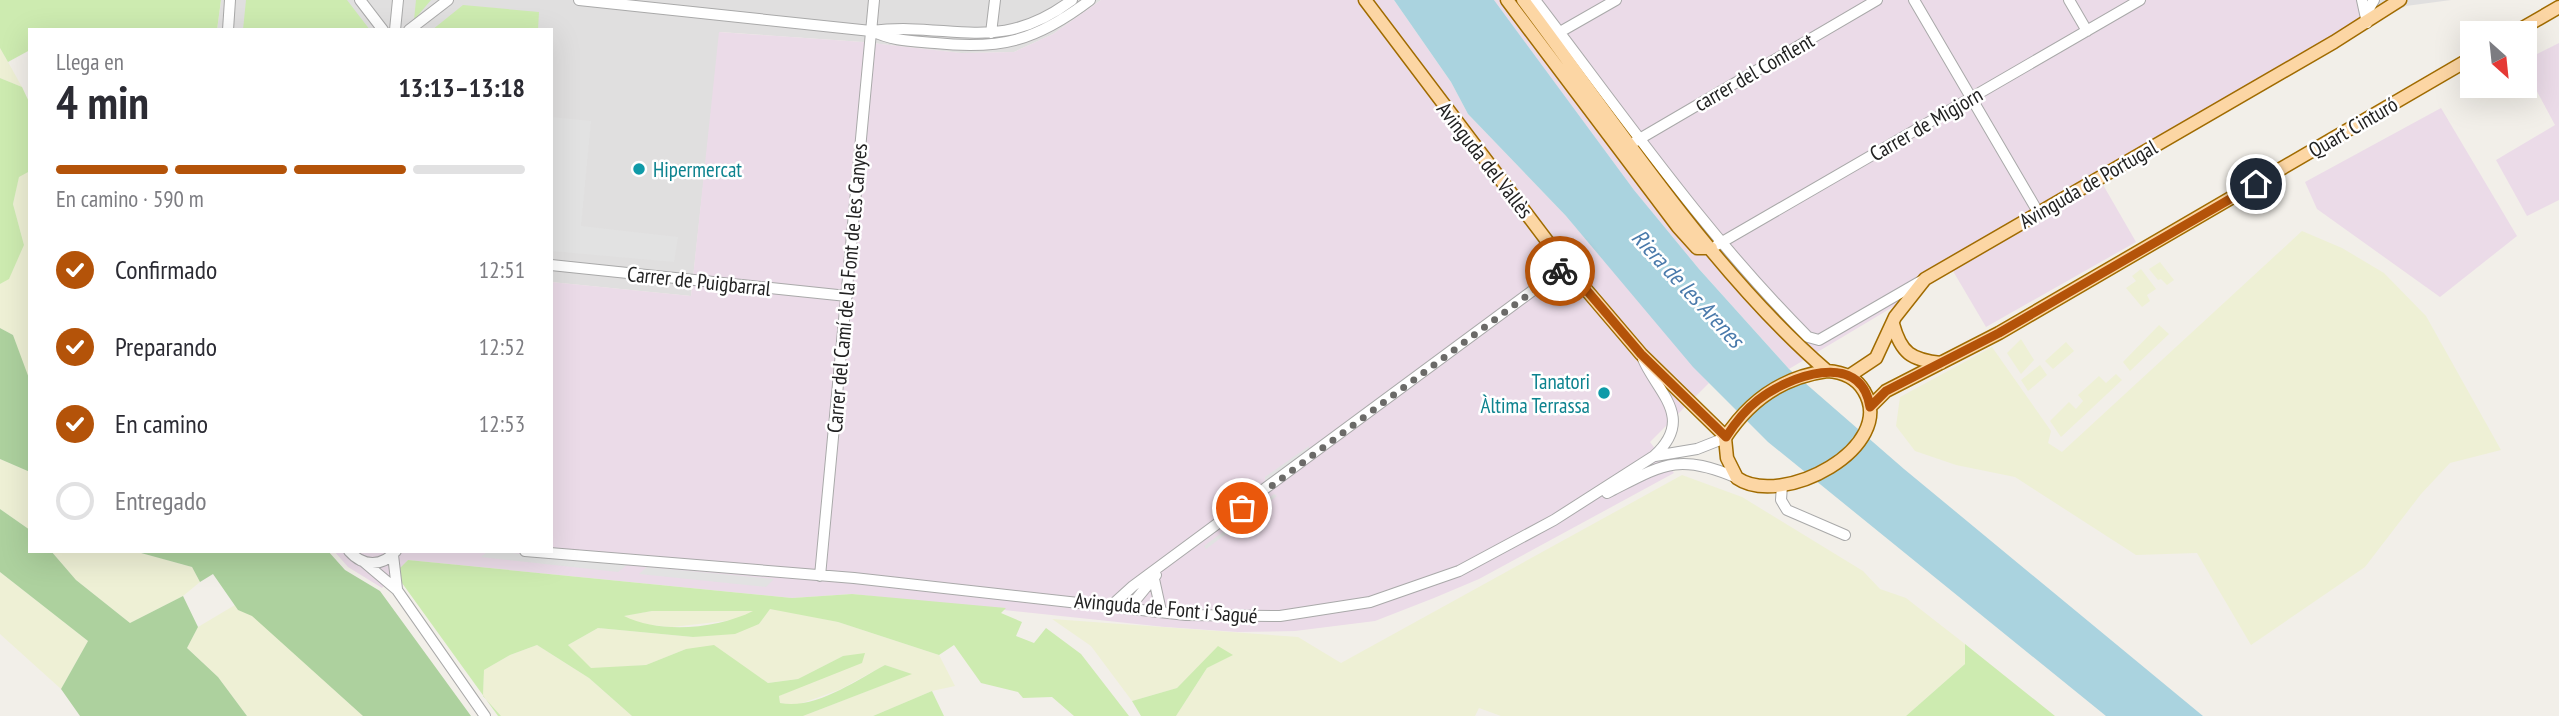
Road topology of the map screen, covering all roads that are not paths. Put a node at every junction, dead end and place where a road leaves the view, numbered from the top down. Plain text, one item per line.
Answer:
1 (230, 0) edge
2 (360, 0) edge
3 (398, 0) edge
4 (448, 0) edge
5 (579, 0) edge
6 (874, 0) edge
7 (995, 0) edge
8 (1072, 0) edge
9 (1090, 0) edge
10 (1365, 0) edge
11 (1507, 0) edge
12 (1523, 0) edge
13 (1535, 0) edge
14 (1616, 0) edge
15 (1877, 0) edge
16 (1914, 0) edge
17 (2068, 0) edge
18 (2140, 0) edge
19 (2362, 0) edge
20 (2374, 0) edge
21 (2400, 0) edge
22 (437, 5) edge
23 (2559, 7) edge
24 (2367, 17) junction
25 (2535, 21) edge
26 (228, 28) edge
27 (381, 28) edge
28 (395, 28) edge
29 (411, 28) edge
30 (872, 31) junction
31 (2087, 31) junction
32 (1560, 32) junction
33 (991, 33) junction
34 (2460, 65) edge
35 (1972, 98) junction
36 (1583, 101) junction
37 (1635, 141) junction
38 (1662, 207) junction
39 (2038, 212) junction
40 (1717, 246) junction
41 (553, 265) edge
42 (1566, 266) junction
43 (1925, 279) junction
44 (847, 296) junction
45 (1893, 324) junction
46 (1641, 354) junction
47 (1943, 363) junction
48 (1828, 371) junction
49 (1849, 376) junction
50 (1870, 407) junction
51 (1727, 435) junction
52 (1654, 456) junction
53 (1737, 478) junction
54 (1782, 485) junction
55 (1554, 520) junction
56 (1845, 535) dead end
57 (352, 553) edge
58 (395, 553) edge
59 (549, 553) edge
60 (364, 562) junction
61 (1156, 575) junction
62 (820, 576) junction
63 (397, 590) junction
64 (1111, 606) junction
65 (1129, 608) junction
66 (1161, 611) junction
67 (485, 716) edge

1 - 26 street
2 - 27 street
3 - 28 street
4 - 22 street
5 - 30 street
6 - 30 street, Carrer del Camí de la Font de les Canyes
7 - 33 street
8 - 33 street
9 - 30 street
10 - 42 main road, Avinguda del Vallès
11 - 36 main road
12 - 37 main road
13 - 32 street
14 - 32 street
15 - 37 street, carrer del Conflent
16 - 35 street
17 - 31 street
18 - 31 street, Carrer de Migjorn
19 - 24 street
20 - 24 street, Avinguda de Portugal
21 - 24 main road
22 - 29 street
23 - 25 main road
24 - 39 main road, Avinguda de Portugal
30 - 33 street
30 - 44 street, Carrer del Camí de la Font de les Canyes
31 - 35 street, Carrer de Migjorn
32 - 37 street
34 - 47 main road, Quart Cinturó
35 - 39 street
35 - 40 street, Carrer de Migjorn
36 - 37 street
36 - 38 main road
37 - 38 street
37 - 40 main road
38 - 40 main road
39 - 43 main road, Avinguda de Portugal
40 - 43 street, Avinguda de Portugal
40 - 48 main road
41 - 44 street, Carrer de Puigbarral
42 - 46 main road, Avinguda del Vallès
42 - 61 street
43 - 45 main road
44 - 62 street, Carrer del Camí de la Font de les Canyes
45 - 47 main road
45 - 49 main road
46 - 51 main road, Avinguda del Vallès
46 - 52 street
47 - 50 main road, Quart Cinturó
48 - 49 main road
48 - 51 main road
49 - 50 main road
50 - 54 main road
51 - 52 street
51 - 53 main road
52 - 55 street, Avinguda de Font i Sagué
53 - 54 main road
53 - 55 street
54 - 56 street
55 - 66 street, Avinguda de Font i Sagué
57 - 60 street
58 - 60 street
58 - 63 street
59 - 62 street, Avinguda de Font i Sagué
60 - 63 street
61 - 64 street
61 - 65 street
61 - 66 street
62 - 64 street, Avinguda de Font i Sagué
63 - 67 street
64 - 65 street, Avinguda de Font i Sagué
65 - 66 street, Avinguda de Font i Sagué

